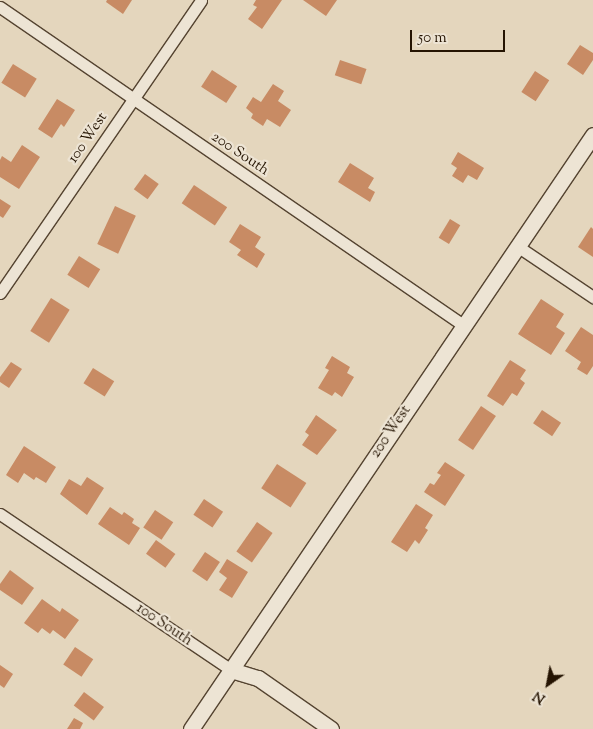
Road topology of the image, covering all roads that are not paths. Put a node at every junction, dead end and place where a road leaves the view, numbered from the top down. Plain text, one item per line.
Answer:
1 (201, 0) edge
2 (0, 7) edge
3 (133, 99) junction
4 (593, 135) edge
5 (517, 246) junction
6 (0, 293) edge
7 (593, 297) edge
8 (463, 325) junction
9 (0, 514) edge
10 (231, 670) junction
11 (191, 729) edge
12 (331, 729) edge

1 - 3 street, 100 West
2 - 3 street, 200 South
3 - 6 street, 100 West
3 - 8 street, 200 South
4 - 5 street, 200 West
5 - 7 street
5 - 8 street, 200 West
8 - 10 street, 200 West
9 - 10 street, 100 South
10 - 11 street, 200 West
10 - 12 street, 100 South

